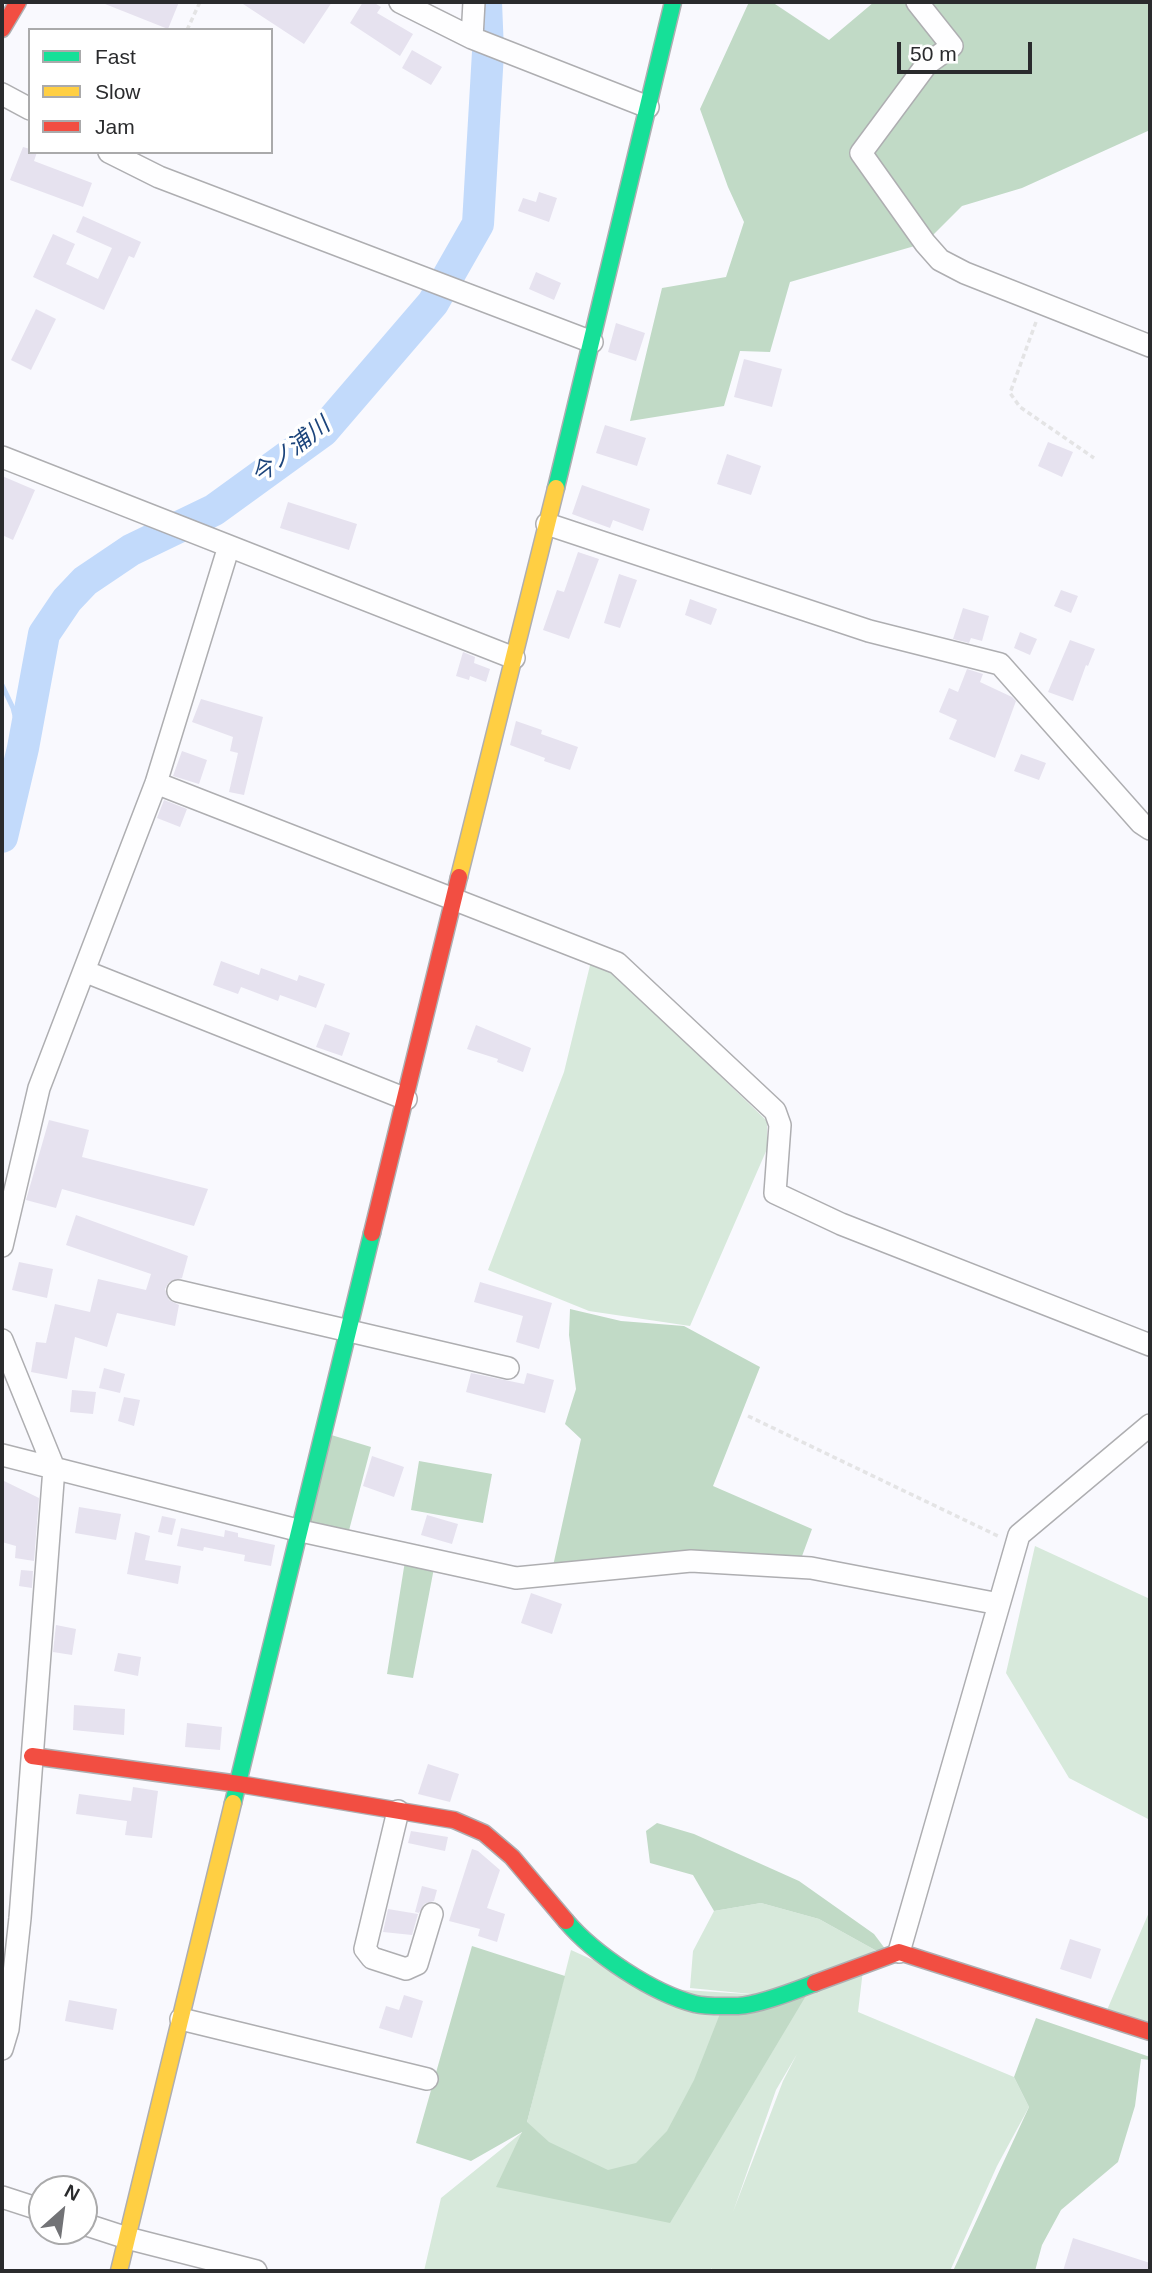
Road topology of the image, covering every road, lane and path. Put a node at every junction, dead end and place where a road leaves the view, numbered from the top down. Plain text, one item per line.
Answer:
1 (18, 2) edge
2 (200, 2) edge
3 (400, 2) edge
4 (474, 2) edge
5 (673, 2) edge
6 (917, 2) edge
7 (188, 28) edge
8 (2, 29) edge
9 (472, 38) junction
10 (2, 94) edge
11 (648, 107) junction
12 (28, 108) edge
13 (113, 154) edge
14 (1043, 303) junction
15 (592, 342) junction
16 (1150, 346) edge
17 (2, 457) edge
18 (1094, 458) dead end
19 (547, 524) junction
20 (229, 546) junction
21 (514, 658) junction
22 (156, 783) junction
23 (1150, 829) edge
24 (454, 898) junction
25 (84, 971) junction
26 (406, 1099) junction
27 (2, 1246) edge
28 (178, 1291) dead end
29 (350, 1331) junction
30 (2, 1340) edge
31 (1150, 1345) edge
32 (508, 1368) dead end
33 (748, 1416) dead end
34 (1150, 1425) edge
35 (2, 1455) edge
36 (54, 1468) junction
37 (301, 1531) junction
38 (1016, 1545) junction
39 (999, 1604) junction
40 (32, 1756) junction
41 (239, 1784) junction
42 (398, 1811) junction
43 (432, 1914) dead end
44 (11, 1916) edge
45 (899, 1952) junction
46 (181, 2019) junction
47 (1150, 2032) edge
48 (2, 2049) edge
49 (428, 2079) dead end
50 (2, 2197) edge
51 (28, 2205) edge
52 (98, 2229) edge
53 (127, 2238) junction
54 (119, 2271) edge
55 (256, 2271) edge

1 - 8 street
2 - 7 path
3 - 9 street
4 - 9 street
5 - 11 street
6 - 14 street
9 - 11 street
10 - 12 street
11 - 15 street
13 - 15 street
14 - 16 street
14 - 18 path
15 - 19 street
17 - 20 street
19 - 21 street
19 - 23 street
20 - 21 street
20 - 22 street
21 - 24 street
22 - 24 street
22 - 25 street
24 - 26 street
24 - 31 street
25 - 26 street
25 - 27 street
26 - 29 street
28 - 29 street
29 - 32 street
29 - 37 street
30 - 36 street
33 - 38 path
34 - 38 street
35 - 36 street
36 - 37 street
36 - 40 street
37 - 39 street
37 - 41 street
38 - 39 street
39 - 45 street
40 - 41 street
40 - 44 street
41 - 42 street
41 - 46 street
42 - 43 street
42 - 45 street
44 - 48 street
45 - 47 street
46 - 49 street
46 - 53 street
50 - 51 street
52 - 53 street
53 - 54 street
53 - 55 street

